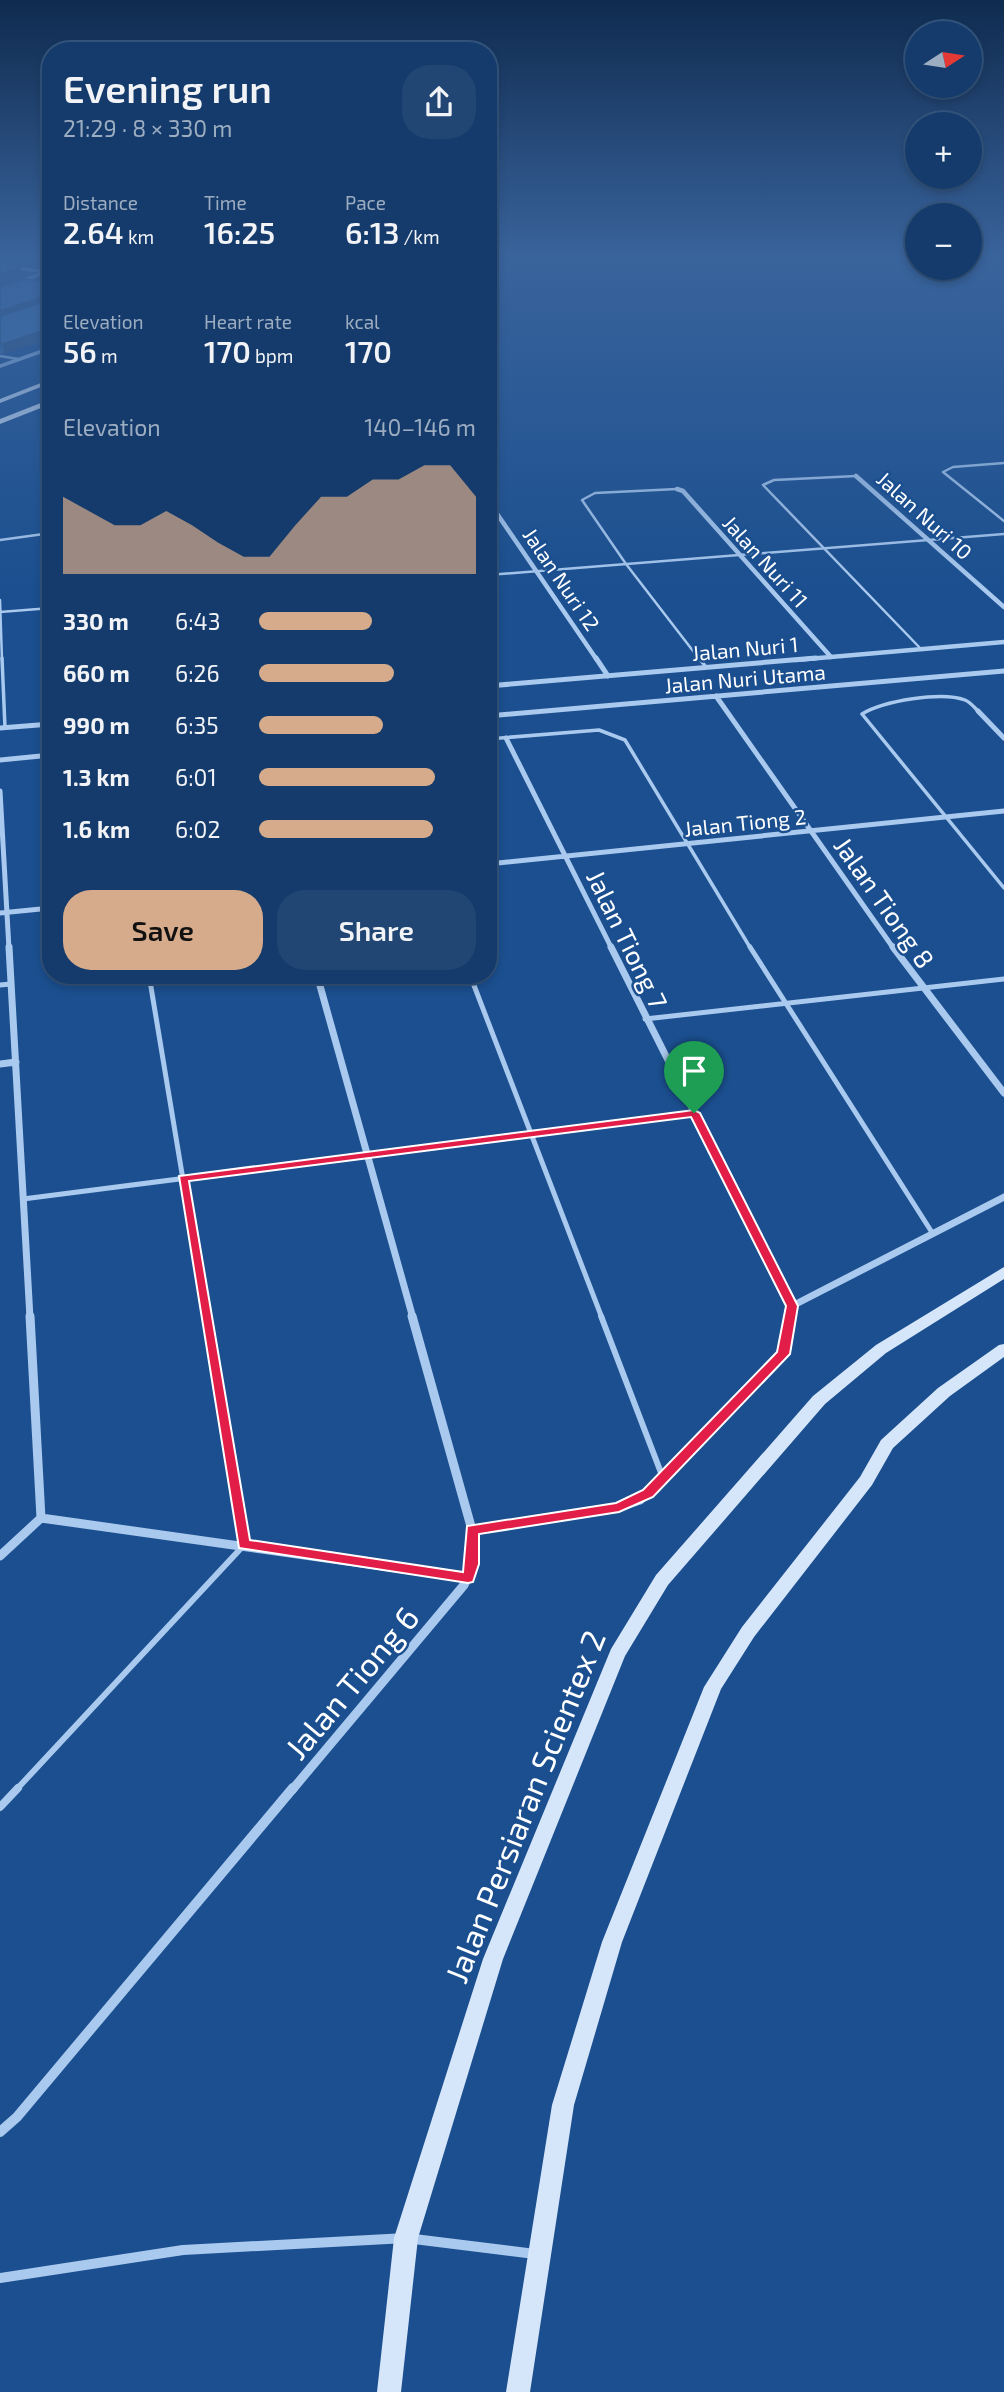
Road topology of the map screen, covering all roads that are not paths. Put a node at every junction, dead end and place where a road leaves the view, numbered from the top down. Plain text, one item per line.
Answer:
1 (42, 385) edge
2 (0, 401) edge
3 (42, 405) edge
4 (0, 422) edge
5 (1004, 463) edge
6 (856, 476) joint
7 (677, 489) joint
8 (497, 514) edge
9 (1004, 521) edge
10 (42, 534) edge
11 (1004, 534) edge
12 (0, 540) edge
13 (929, 540) junction
14 (823, 548) junction
15 (739, 555) junction
16 (626, 564) junction
17 (537, 571) junction
18 (497, 574) edge
19 (0, 600) edge
20 (1004, 607) edge
21 (42, 609) edge
22 (0, 612) edge
23 (1004, 642) edge
24 (921, 649) junction
25 (831, 657) junction
26 (706, 667) junction
27 (1004, 671) edge
28 (608, 676) junction
29 (497, 685) edge
30 (716, 696) junction
31 (978, 711) joint
32 (497, 715) edge
33 (42, 725) edge
34 (3, 728) edge
35 (497, 738) edge
36 (506, 738) junction
37 (1004, 738) edge
38 (42, 756) edge
39 (0, 760) edge
40 (0, 791) edge
41 (1004, 811) edge
42 (946, 817) junction
43 (812, 831) junction
44 (689, 844) junction
45 (565, 856) junction
46 (497, 863) edge
47 (1004, 888) edge
48 (42, 909) edge
49 (3, 912) edge
50 (1004, 979) edge
51 (11, 984) junction
52 (151, 984) edge
53 (320, 984) edge
54 (473, 984) edge
55 (0, 985) edge
56 (922, 988) junction
57 (784, 1003) junction
58 (645, 1019) junction
59 (16, 1062) junction
60 (0, 1064) edge
61 (1004, 1093) edge
62 (694, 1113) junction
63 (531, 1134) junction
64 (367, 1155) junction
65 (183, 1178) junction
66 (1004, 1197) edge
67 (23, 1199) junction
68 (933, 1234) junction
69 (1004, 1272) edge
70 (792, 1306) junction
71 (1004, 1349) edge
72 (663, 1478) junction
73 (41, 1518) junction
74 (472, 1530) junction
75 (244, 1545) junction
76 (0, 1556) edge
77 (468, 1578) junction
78 (0, 1807) edge
79 (0, 2133) edge
80 (407, 2238) junction
81 (539, 2255) junction
82 (0, 2278) edge
83 (388, 2392) edge
84 (518, 2392) edge

1 - 2 street
3 - 4 street
5 - 9 lane
6 - 13 street, Jalan Nuri 10
6 - 14 lane
7 - 15 street, Jalan Nuri 11
7 - 16 lane
8 - 17 street, Jalan Nuri 12
10 - 12 lane
11 - 13 lane
13 - 14 lane
13 - 20 street, Jalan Nuri 10
14 - 15 lane
14 - 24 lane
15 - 16 lane
15 - 25 street, Jalan Nuri 11
16 - 17 lane
16 - 26 lane
17 - 18 lane
17 - 28 street, Jalan Nuri 12
19 - 22 lane
21 - 22 lane
22 - 34 lane
23 - 24 street, Jalan Nuri 1
24 - 25 street, Jalan Nuri 1
25 - 26 street, Jalan Nuri 1
26 - 28 street, Jalan Nuri 1
27 - 30 street, Jalan Nuri Utama
28 - 29 street, Jalan Nuri 1
30 - 32 street, Jalan Nuri Utama
30 - 43 street, Jalan Tiong 8
31 - 37 street
31 - 42 lane
33 - 34 street
35 - 36 lane
36 - 44 lane
36 - 45 street, Jalan Tiong 7
38 - 39 street
40 - 49 street
41 - 42 street, Jalan Tiong 2
42 - 43 street, Jalan Tiong 2
42 - 47 lane
43 - 44 street, Jalan Tiong 2
43 - 56 street, Jalan Tiong 8
44 - 45 street, Jalan Tiong 2
44 - 57 lane
45 - 46 street, Jalan Tiong 2
45 - 58 street, Jalan Tiong 7
48 - 49 street
49 - 51 street
50 - 56 lane
51 - 55 lane
51 - 59 street
52 - 65 lane
53 - 64 street
54 - 63 lane
56 - 57 lane
56 - 61 street, Jalan Tiong 8
57 - 58 lane
57 - 68 lane
58 - 62 street, Jalan Tiong 7
59 - 60 street
59 - 67 street
62 - 63 lane
62 - 70 street, Jalan Tiong 7
63 - 64 lane
63 - 72 lane
64 - 65 lane
64 - 74 street
65 - 67 lane
65 - 75 lane
66 - 68 street
67 - 73 street
68 - 70 street
69 - 80 street, Jalan Persiaran Scientex 2
70 - 72 street
71 - 81 street
72 - 74 street
73 - 75 street
73 - 76 street
74 - 77 street
75 - 77 street
75 - 78 lane
77 - 79 street, Jalan Tiong 6
80 - 81 street
80 - 82 street
80 - 83 street, Jalan Persiaran Scientex 2
81 - 84 street

